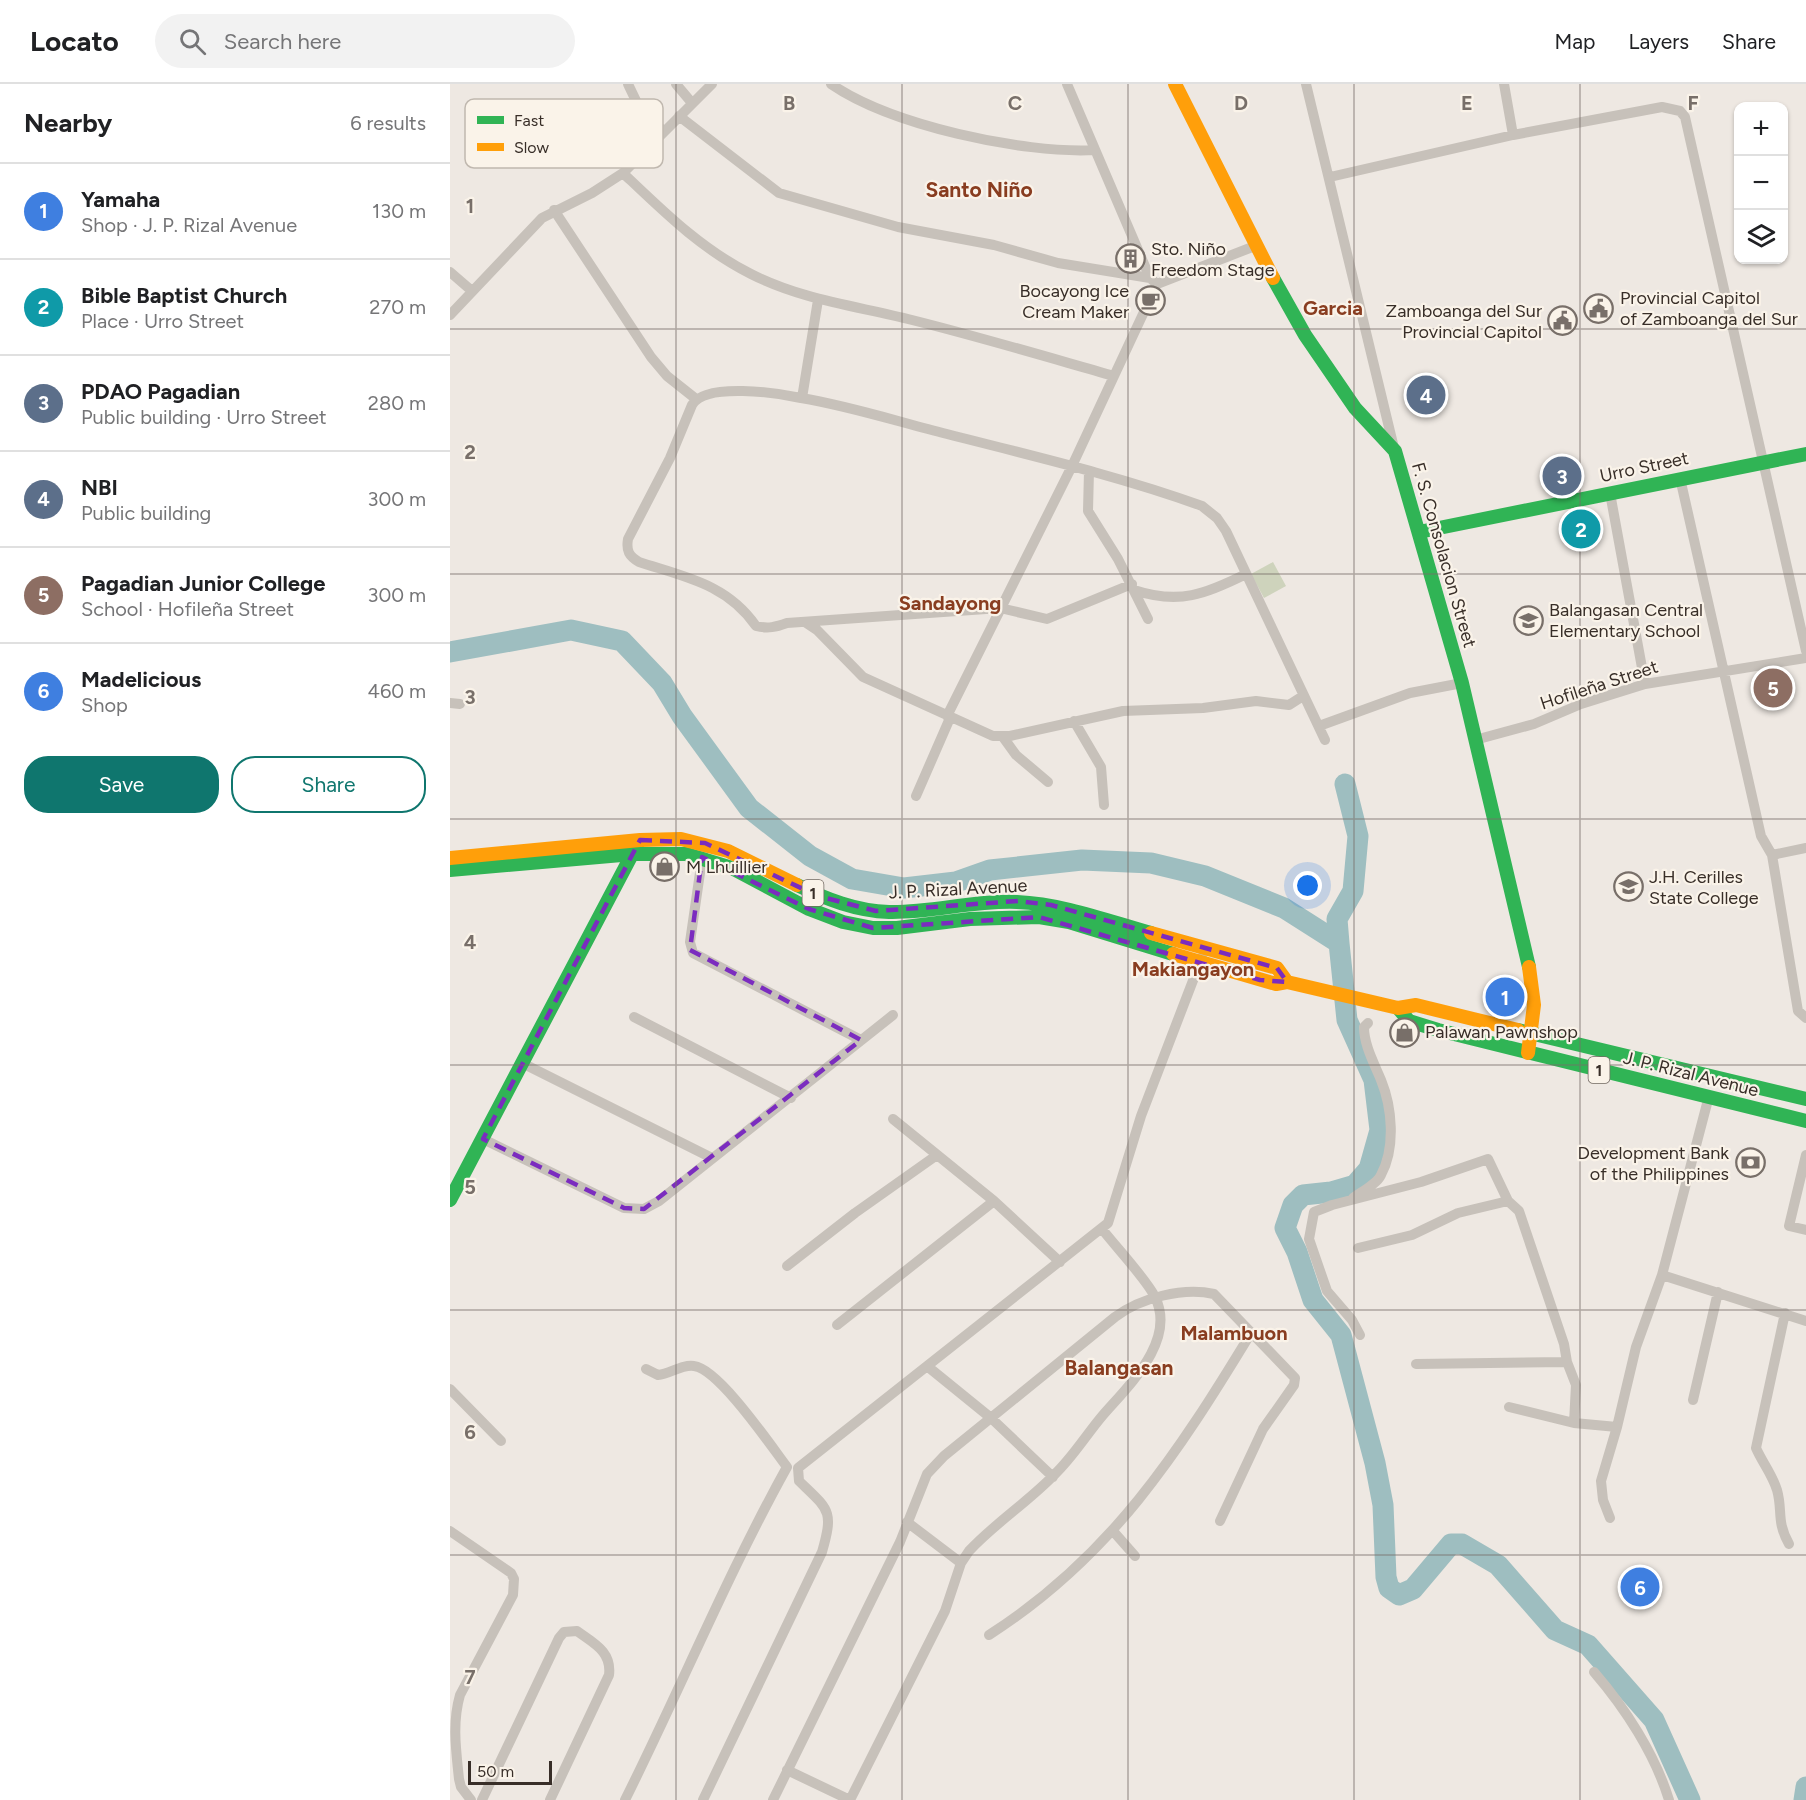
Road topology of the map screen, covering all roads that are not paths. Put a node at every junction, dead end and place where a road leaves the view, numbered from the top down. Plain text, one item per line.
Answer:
1 (628, 84) edge
2 (676, 84) edge
3 (712, 84) edge
4 (831, 84) edge
5 (1066, 84) edge
6 (1175, 84) edge
7 (1306, 84) edge
8 (1504, 84) edge
9 (846, 88) edge
10 (635, 99) edge
11 (692, 103) junction
12 (679, 116) junction
13 (663, 131) edge
14 (1513, 135) junction
15 (1095, 150) junction
16 (628, 168) edge
17 (623, 173) junction
18 (1330, 177) junction
19 (554, 210) junction
20 (1255, 246) junction
21 (450, 272) edge
22 (1153, 281) junction
23 (472, 291) junction
24 (818, 300) junction
25 (450, 315) edge
26 (1114, 376) junction
27 (802, 398) junction
28 (696, 399) junction
29 (1395, 451) junction
30 (1806, 454) edge
31 (1765, 462) junction
32 (1072, 466) junction
33 (1089, 471) junction
34 (1680, 478) junction
35 (1610, 493) junction
36 (1419, 532) junction
37 (1246, 574) junction
38 (1133, 587) junction
39 (1000, 608) junction
40 (1148, 619) dead end
41 (805, 622) junction
42 (1806, 651) edge
43 (1806, 658) edge
44 (1724, 672) junction
45 (1462, 684) junction
46 (1645, 684) junction
47 (1303, 696) junction
48 (948, 717) junction
49 (1074, 721) junction
50 (1319, 726) junction
51 (1003, 737) junction
52 (1325, 740) dead end
53 (1475, 740) junction
54 (1048, 782) dead end
55 (916, 796) dead end
56 (1104, 805) dead end
57 (640, 840) junction
58 (1806, 848) edge
59 (704, 850) junction
60 (633, 854) junction
61 (1772, 855) junction
62 (450, 858) edge
63 (450, 870) edge
64 (1086, 920) junction
65 (1203, 950) junction
66 (1200, 964) junction
67 (1287, 982) junction
68 (1398, 1008) junction
69 (893, 1015) dead end
70 (634, 1017) dead end
71 (1806, 1018) edge
72 (1368, 1023) dead end
73 (1533, 1031) junction
74 (861, 1040) junction
75 (1528, 1053) junction
76 (522, 1063) junction
77 (1709, 1096) junction
78 (791, 1098) junction
79 (1806, 1099) edge
80 (893, 1119) dead end
81 (1806, 1121) edge
82 (483, 1139) junction
83 (937, 1155) junction
84 (1806, 1155) edge
85 (712, 1158) junction
86 (450, 1200) edge
87 (994, 1201) junction
88 (1508, 1201) junction
89 (1348, 1202) junction
90 (1102, 1229) junction
91 (1806, 1230) edge
92 (1358, 1248) dead end
93 (1060, 1262) junction
94 (787, 1266) dead end
95 (1662, 1275) junction
96 (1718, 1292) junction
97 (1156, 1298) junction
98 (1785, 1313) junction
99 (1806, 1321) edge
100 (837, 1325) dead end
101 (1251, 1333) junction
102 (1360, 1335) dead end
103 (1567, 1362) junction
104 (1416, 1364) dead end
105 (927, 1366) junction
106 (646, 1369) dead end
107 (450, 1389) edge
108 (1693, 1400) dead end
109 (1509, 1407) dead end
110 (991, 1418) junction
111 (1574, 1423) junction
112 (1617, 1427) junction
113 (501, 1441) dead end
114 (793, 1468) junction
115 (1053, 1477) junction
116 (1610, 1518) dead end
117 (1220, 1521) dead end
118 (907, 1522) junction
119 (450, 1530) edge
120 (1113, 1531) junction
121 (1788, 1544) dead end
122 (1135, 1557) dead end
123 (960, 1563) junction
124 (990, 1635) dead end
125 (1594, 1672) dead end
126 (787, 1770) junction
127 (471, 1800) edge
128 (482, 1800) edge
129 (550, 1800) edge
130 (625, 1800) edge
131 (703, 1800) edge
132 (773, 1800) edge
133 (850, 1800) edge
134 (1669, 1800) edge

1 - 10 street
2 - 11 street
3 - 11 street
4 - 9 street
5 - 15 street
6 - 20 main road, F. S. Consolacion Street
7 - 18 street
8 - 14 street
9 - 15 street
11 - 12 street
12 - 13 street
12 - 22 street
14 - 18 street
14 - 31 street
15 - 22 street
16 - 17 street
17 - 19 street
17 - 24 street
18 - 29 street
19 - 23 street
19 - 28 street
20 - 22 street
20 - 29 main road, F. S. Consolacion Street
21 - 23 street
22 - 26 street
23 - 25 street
24 - 26 street
24 - 27 street
26 - 32 street
27 - 28 street
27 - 32 street
28 - 41 street
29 - 36 main road, F. S. Consolacion Street
30 - 31 main road, Urro Street
31 - 34 main road, Urro Street
31 - 42 street
32 - 33 street
32 - 39 street
33 - 37 street
33 - 38 street
34 - 35 main road, Urro Street
34 - 44 street
35 - 36 main road, Urro Street
35 - 46 street
36 - 45 main road, F. S. Consolacion Street
37 - 38 street
37 - 47 street
38 - 39 street
38 - 40 street
39 - 41 street
39 - 48 street
41 - 48 street
43 - 44 street, Hofileña Street
44 - 46 street, Hofileña Street
44 - 61 street
45 - 50 street
45 - 53 main road, F. S. Consolacion Street
46 - 53 street, Hofileña Street
47 - 49 street
47 - 50 street
48 - 51 street
48 - 55 street
49 - 51 street
49 - 56 street
50 - 52 street
51 - 54 street
53 - 73 main road, F. S. Consolacion Street
57 - 59 main road, J. P. Rizal Avenue / 1
57 - 60 main road
57 - 62 main road, J. P. Rizal Avenue / 1
58 - 61 street
59 - 60 main road, J. P. Rizal Avenue / 1
59 - 64 main road, J. P. Rizal Avenue / 1
59 - 74 street
60 - 63 main road, J. P. Rizal Avenue / 1
60 - 76 main road
61 - 71 street
64 - 65 main road, J. P. Rizal Avenue / 1
64 - 66 main road, J. P. Rizal Avenue / 1
65 - 66 street
65 - 67 main road, J. P. Rizal Avenue / 1
66 - 67 main road, J. P. Rizal Avenue / 1
66 - 90 street
67 - 68 main road, J. P. Rizal Avenue / 1
68 - 73 main road, J. P. Rizal Avenue / 1
68 - 75 main road, J. P. Rizal Avenue / 1
69 - 74 street
70 - 78 street
72 - 89 street
73 - 75 main road, F. S. Consolacion Street
73 - 79 main road, J. P. Rizal Avenue / 1
74 - 78 street
75 - 77 main road, J. P. Rizal Avenue / 1
76 - 82 main road
76 - 85 street
77 - 81 main road, J. P. Rizal Avenue / 1
77 - 95 street
78 - 85 street
80 - 83 street
82 - 85 street
82 - 86 main road
83 - 87 street
83 - 94 street
84 - 91 street
87 - 93 street
87 - 100 street
88 - 89 street
88 - 92 street
88 - 103 street
89 - 102 street
90 - 93 street
90 - 97 street
93 - 105 street
95 - 96 street
95 - 112 street
96 - 98 street
96 - 108 street
97 - 101 street
97 - 110 street
97 - 115 street
98 - 99 street
98 - 121 street
101 - 117 street
101 - 120 street
103 - 104 street
103 - 111 street
105 - 110 street
105 - 114 street
106 - 114 street
107 - 113 street
109 - 111 street
110 - 115 street
110 - 118 street
111 - 112 street
112 - 116 street
114 - 130 street
114 - 131 street
115 - 123 street
118 - 123 street
118 - 126 street
119 - 127 street
120 - 122 street
120 - 124 street
123 - 133 street
125 - 134 street
126 - 132 street
126 - 133 street
128 - 129 street

